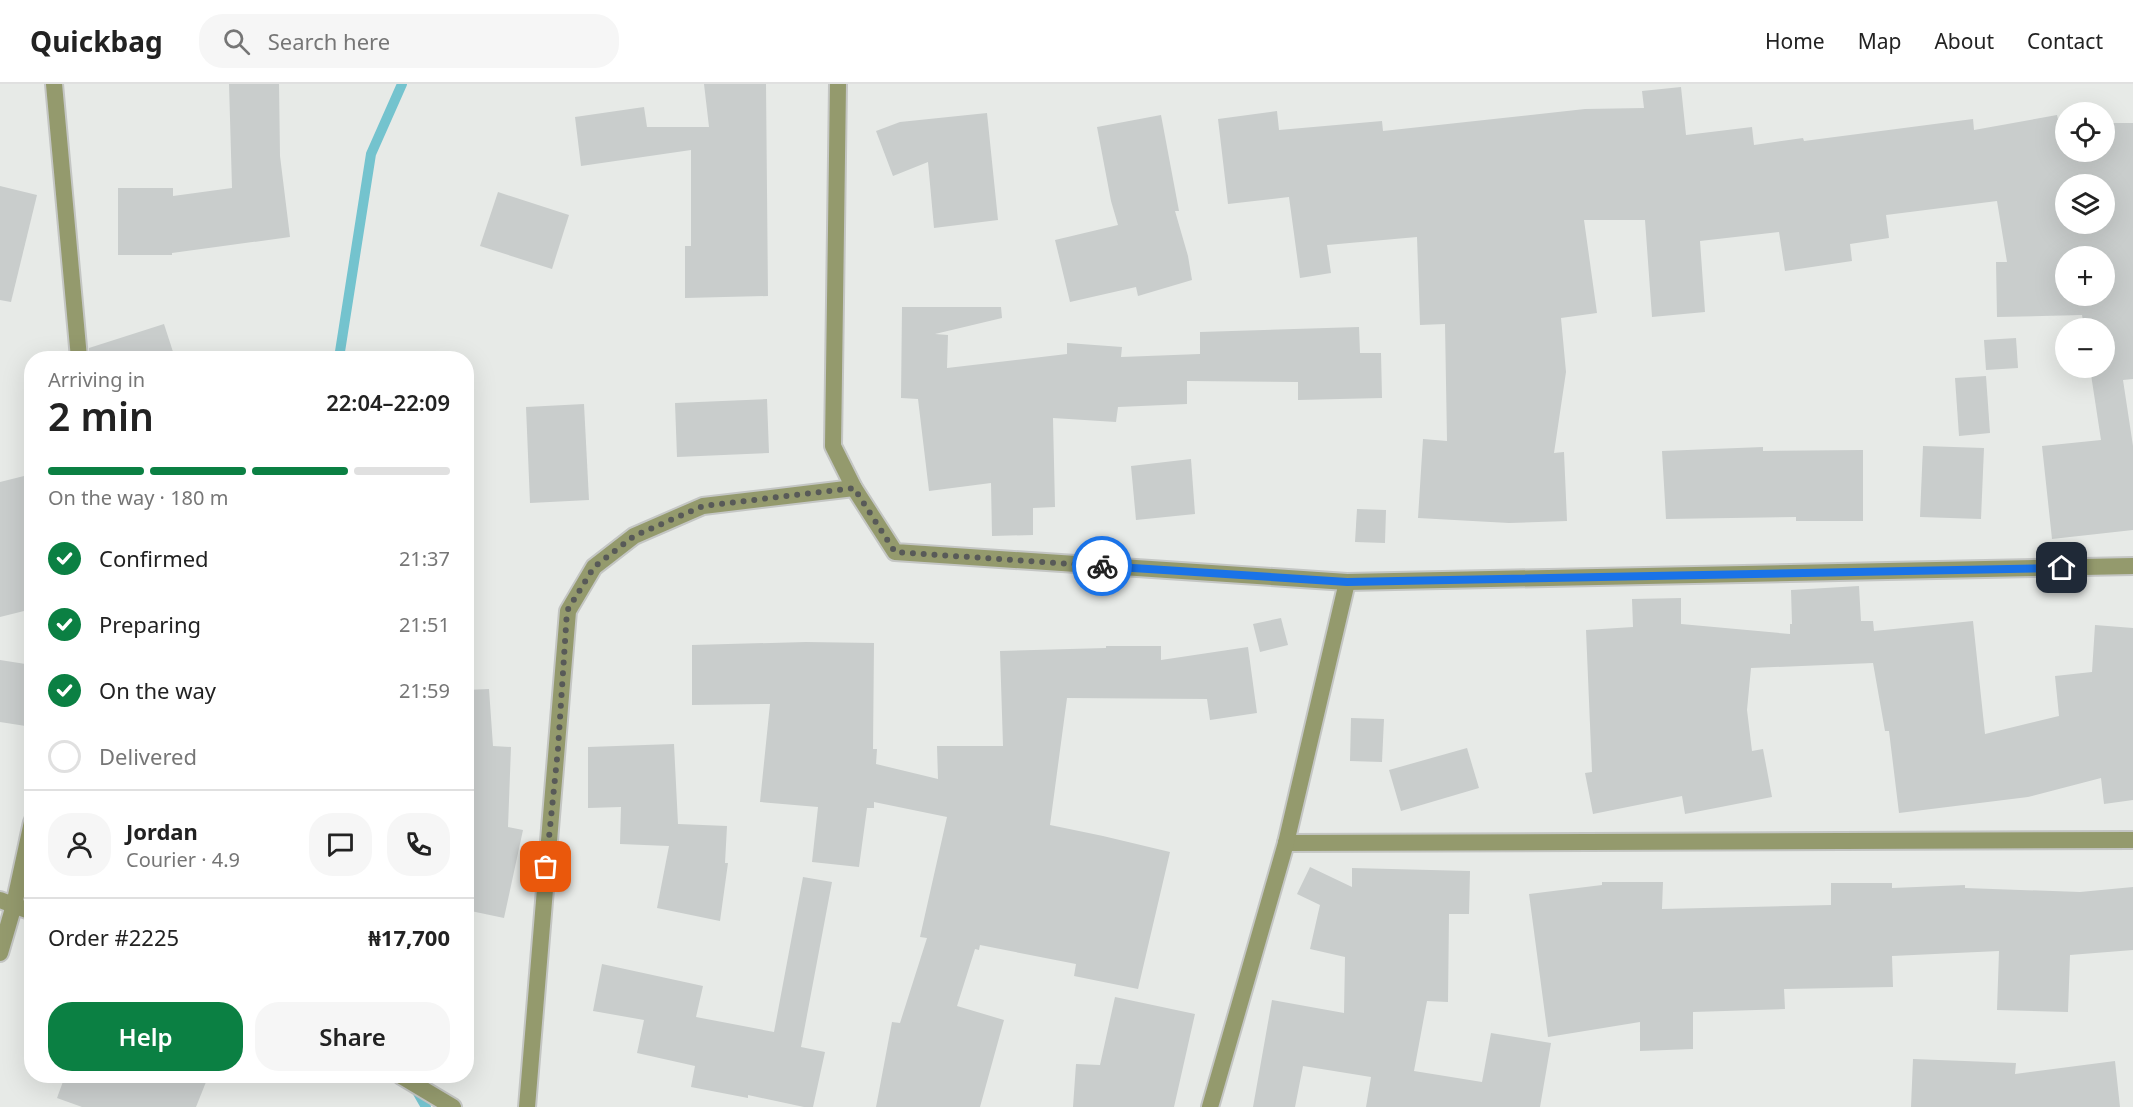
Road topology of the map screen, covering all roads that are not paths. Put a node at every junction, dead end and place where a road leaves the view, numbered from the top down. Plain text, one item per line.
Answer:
1 (54, 84) edge
2 (838, 84) edge
3 (78, 351) edge
4 (854, 488) junction
5 (2133, 566) edge
6 (1347, 582) junction
7 (2133, 840) edge
8 (1286, 843) junction
9 (24, 848) edge
10 (7, 902) edge
11 (24, 909) edge
12 (0, 953) edge
13 (413, 1083) edge
14 (453, 1107) edge
15 (527, 1107) edge
16 (1210, 1107) edge

1 - 3 street
2 - 4 street
4 - 6 street
4 - 15 street
5 - 6 street
6 - 8 street
7 - 8 street
8 - 16 street
9 - 10 street
10 - 11 street
10 - 12 street
13 - 14 street

